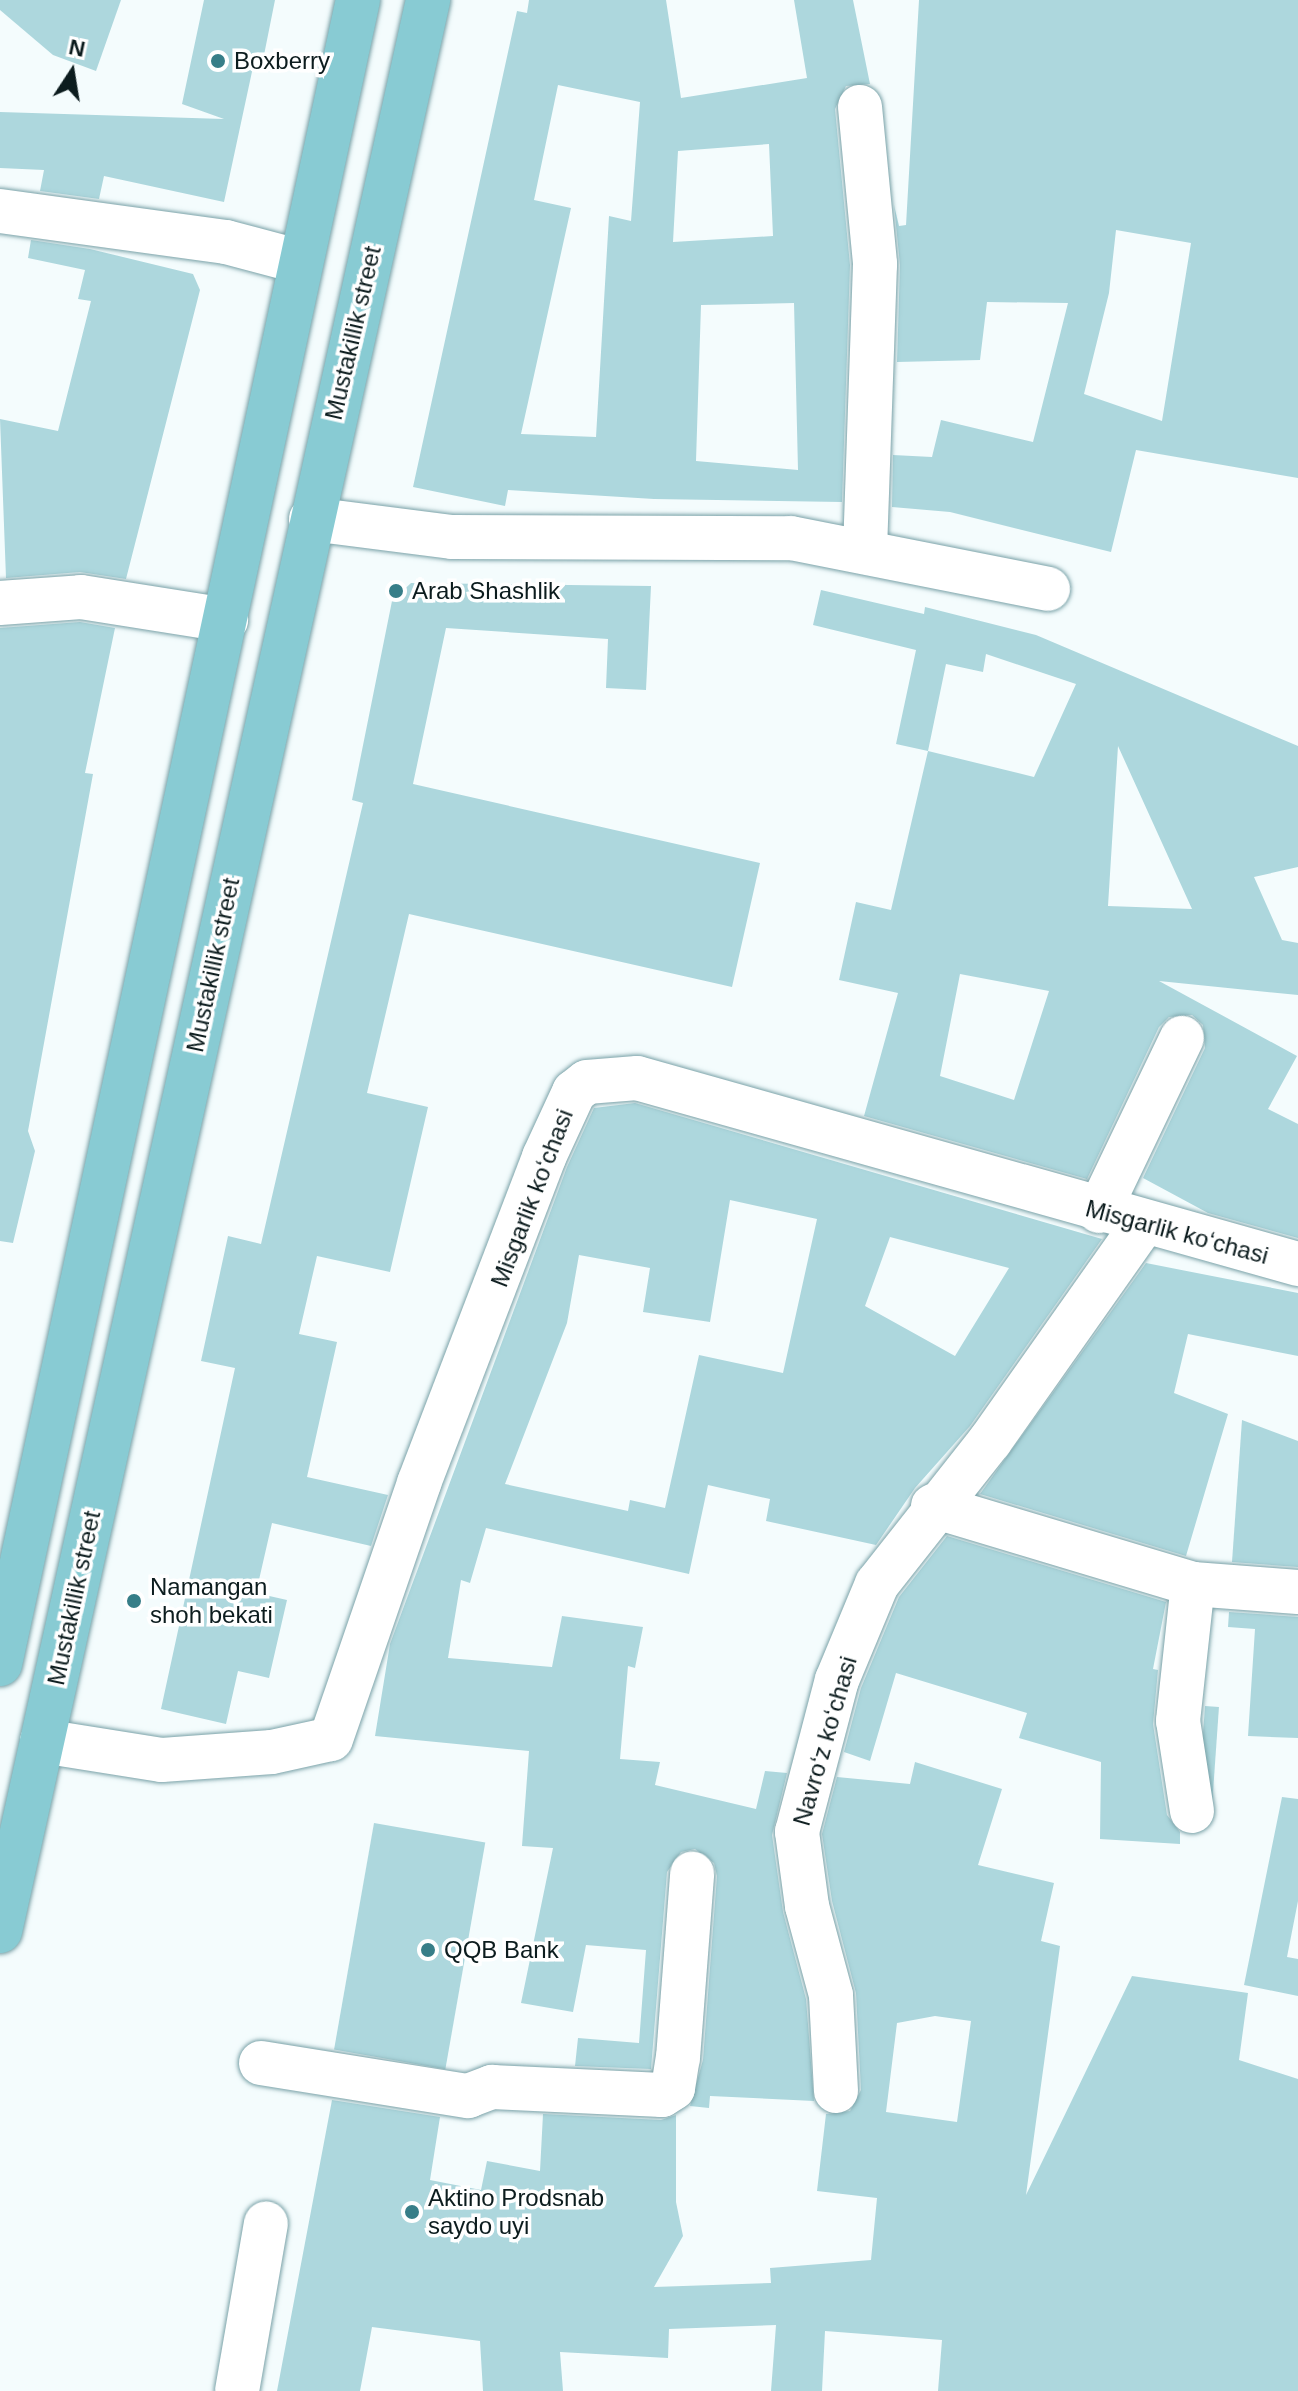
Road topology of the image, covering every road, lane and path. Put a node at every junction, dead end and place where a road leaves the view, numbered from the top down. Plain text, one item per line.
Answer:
1 (358, 0) edge
2 (428, 0) edge
3 (860, 107) dead end
4 (0, 211) edge
5 (298, 261) junction
6 (311, 519) junction
7 (865, 550) junction
8 (1048, 589) dead end
9 (0, 603) edge
10 (226, 620) junction
11 (1182, 1038) dead end
12 (1099, 1211) junction
13 (1143, 1224) junction
14 (1298, 1264) edge
15 (933, 1506) junction
16 (1193, 1584) junction
17 (1298, 1592) edge
18 (0, 1664) edge
19 (42, 1741) junction
20 (1192, 1811) dead end
21 (692, 1874) dead end
22 (0, 1931) edge
23 (261, 2063) dead end
24 (836, 2091) dead end
25 (266, 2223) dead end
26 (237, 2391) edge

1 - 5 main road
2 - 6 main road, Mustakillik street
3 - 7 street
4 - 5 street
5 - 10 main road
6 - 7 street
6 - 19 main road, Mustakillik street
7 - 8 street
9 - 10 street
10 - 18 main road
11 - 12 street
12 - 13 street, Misgarlik koʻchasi
12 - 19 street, Misgarlik koʻchasi
13 - 14 street, Misgarlik koʻchasi
13 - 15 street, Navroʻz koʻchasi
15 - 16 street
15 - 24 street, Navroʻz koʻchasi
16 - 17 street
16 - 20 street
19 - 22 main road, Mustakillik street
21 - 23 street
25 - 26 street

